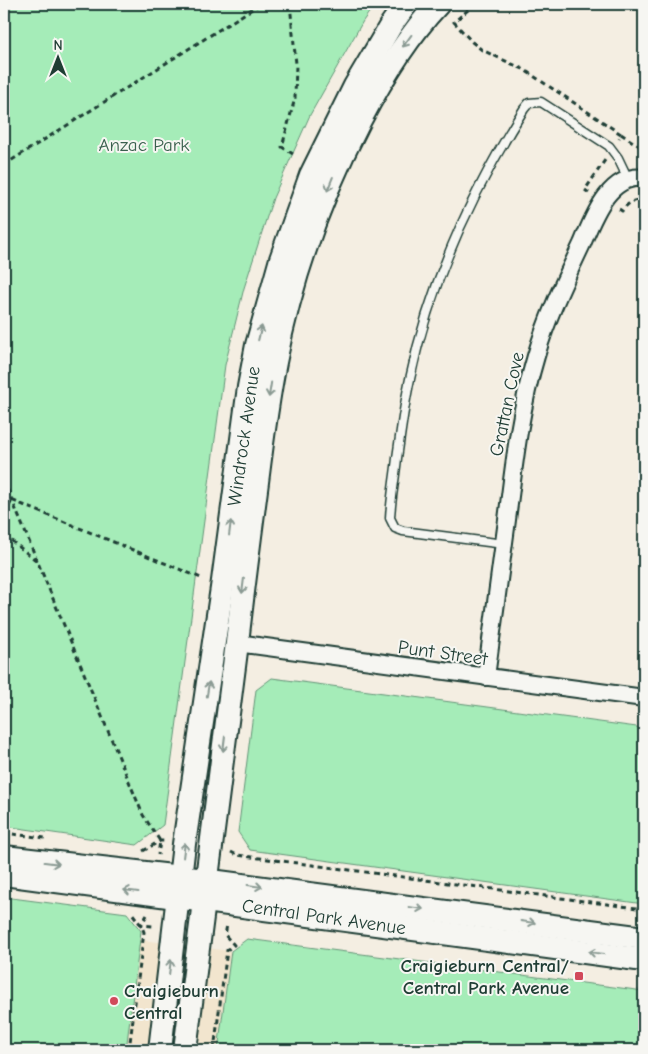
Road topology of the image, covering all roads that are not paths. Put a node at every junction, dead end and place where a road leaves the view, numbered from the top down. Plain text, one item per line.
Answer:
1 (406, 4) edge
2 (438, 4) edge
3 (644, 178) edge
4 (628, 179) junction
5 (504, 544) junction
6 (215, 641) junction
7 (237, 644) junction
8 (486, 677) junction
9 (644, 698) edge
10 (4, 857) edge
11 (4, 874) edge
12 (180, 888) junction
13 (206, 890) junction
14 (231, 894) junction
15 (644, 938) edge
16 (644, 960) edge
17 (160, 1050) edge
18 (185, 1050) edge

6 -> 1 street, Windrock Avenue
2 -> 7 street, Windrock Avenue
3 - 4 street
4 - 5 street, Grattan Cove
4 - 5 lane
5 - 8 street, Grattan Cove
6 - 7 street
12 -> 6 street, Windrock Avenue
7 - 8 street, Punt Street
7 -> 13 street, Windrock Avenue
8 - 9 street, Punt Street
10 -> 12 street, Central Park Avenue
12 -> 11 street, Central Park Avenue
12 - 13 street, Central Park Avenue
17 -> 12 street, Windrock Avenue
13 - 14 street, Central Park Avenue
13 - 18 street, Windrock Avenue
14 -> 15 street, Central Park Avenue
16 -> 14 street, Central Park Avenue

